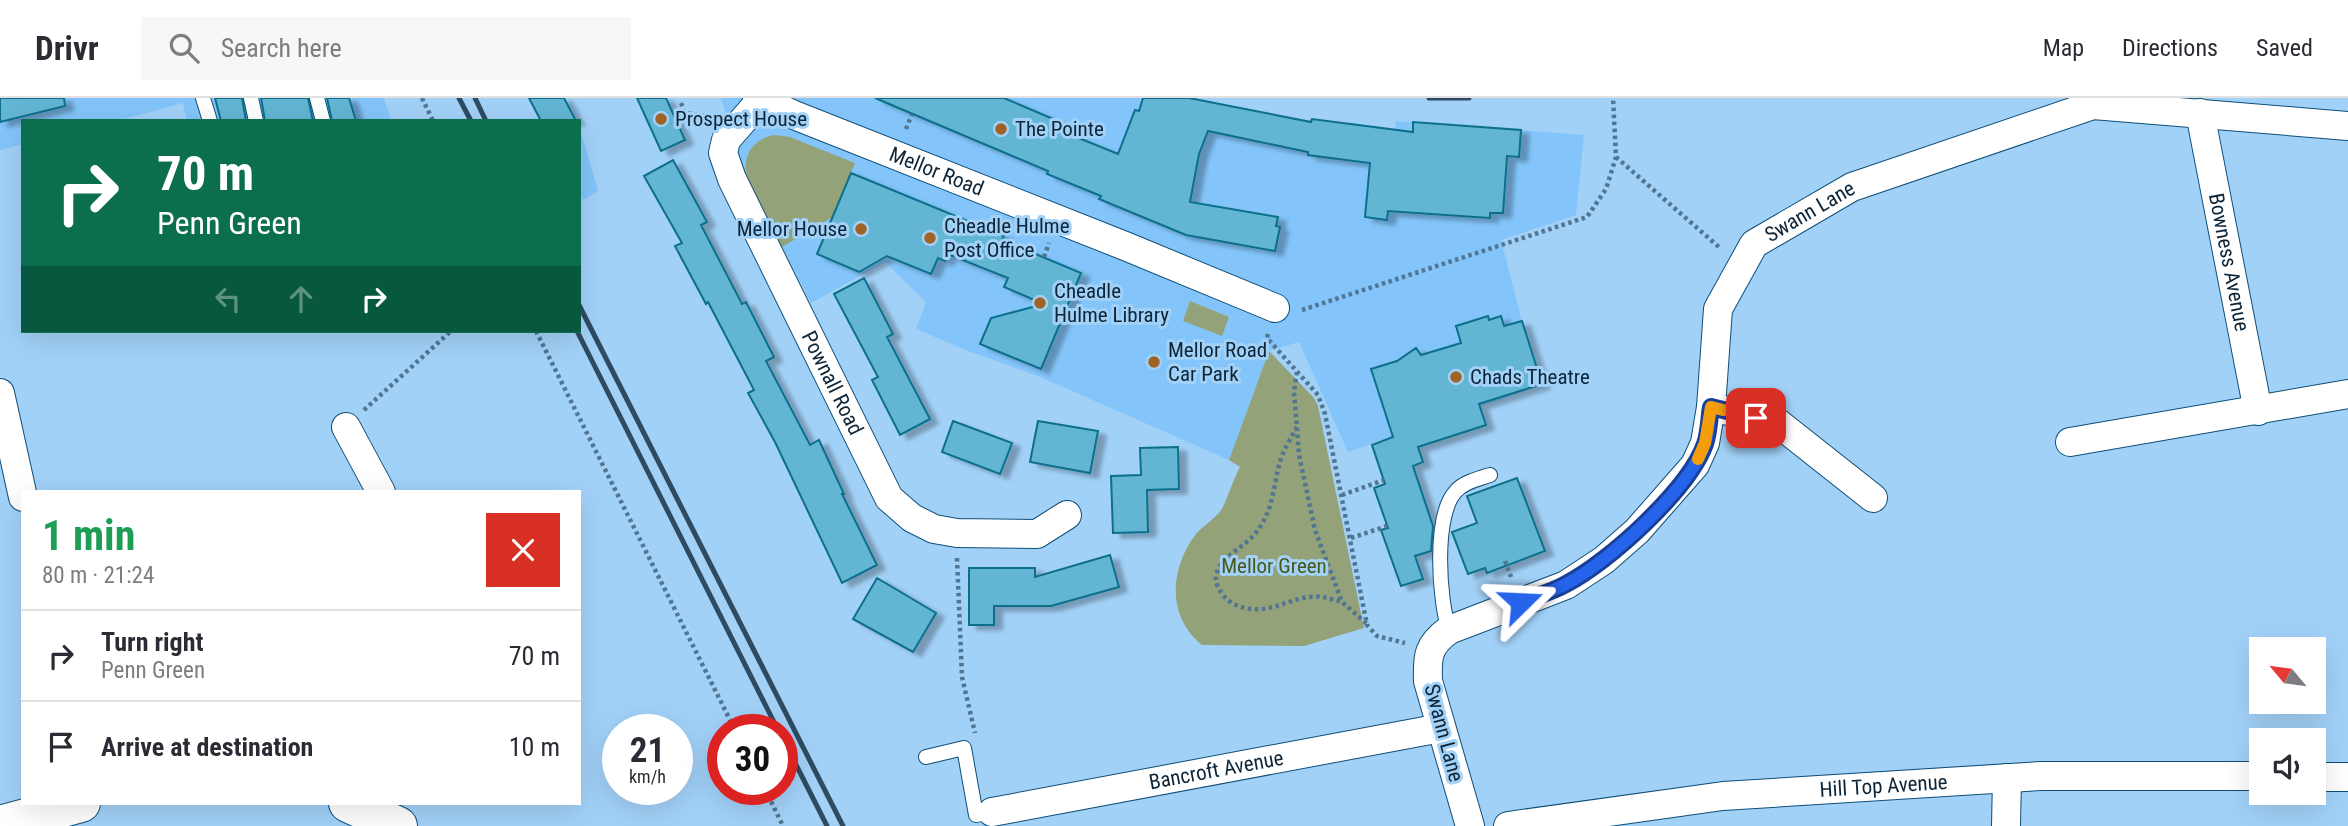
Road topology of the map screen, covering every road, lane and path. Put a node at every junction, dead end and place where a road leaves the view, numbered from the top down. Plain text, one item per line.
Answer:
1 (203, 98) edge
2 (251, 98) edge
3 (317, 98) edge
4 (422, 98) edge
5 (1613, 98) edge
6 (758, 99) edge
7 (2200, 113) junction
8 (208, 119) edge
9 (256, 119) edge
10 (322, 119) edge
11 (432, 119) edge
12 (2348, 125) edge
13 (1616, 157) junction
14 (1741, 268) junction
15 (1275, 308) junction
16 (450, 333) edge
17 (537, 333) edge
18 (1297, 372) junction
19 (0, 393) edge
20 (2348, 394) edge
21 (1711, 407) junction
22 (2258, 411) junction
23 (346, 427) joint
24 (1297, 427) junction
25 (2070, 442) dead end
26 (1490, 475) dead end
27 (1384, 480) dead end
28 (21, 490) edge
29 (380, 490) edge
30 (1342, 495) junction
31 (1873, 498) dead end
32 (1067, 515) dead end
33 (1387, 526) dead end
34 (957, 533) junction
35 (1351, 538) junction
36 (1342, 602) junction
37 (1367, 625) junction
38 (1440, 639) junction
39 (727, 714) edge
40 (1441, 727) junction
41 (978, 741) dead end
42 (926, 757) dead end
43 (2249, 776) edge
44 (2326, 777) edge
45 (2348, 777) edge
46 (2007, 778) junction
47 (75, 805) edge
48 (83, 805) edge
49 (355, 805) edge
50 (773, 805) edge
51 (992, 812) joint
52 (400, 818) edge
53 (0, 825) edge
54 (88, 826) edge
55 (783, 826) edge
56 (1470, 826) edge
57 (1508, 826) edge
58 (2006, 826) edge

1 - 8 lane
2 - 9 lane
3 - 10 lane
4 - 11 path
5 - 13 path
6 - 15 street, Mellor Road
6 - 34 street, Pownall Road
7 - 12 street, Swann Lane
7 - 14 street, Swann Lane
7 - 22 street, Bowness Avenue
13 - 14 path
13 - 15 path
14 - 21 street, Swann Lane
15 - 18 path
16 - 23 path
17 - 39 path
18 - 24 path
18 - 30 path
19 - 28 street
20 - 22 street
21 - 31 street
21 - 38 street, Swann Lane
22 - 25 street
23 - 29 street
24 - 36 path
24 - 36 path
26 - 38 lane
27 - 30 path
30 - 35 path
32 - 34 street, Pownall Road
33 - 35 path
34 - 41 path
35 - 37 path
36 - 37 path
37 - 38 path
38 - 40 street, Swann Lane
40 - 51 street, Bancroft Avenue
40 - 56 street, Swann Lane
42 - 51 lane
43 - 46 street, Hill Top Avenue
44 - 45 street
46 - 57 street, Hill Top Avenue
46 - 58 street
47 - 53 main road
48 - 54 street
49 - 52 main road
50 - 55 path

